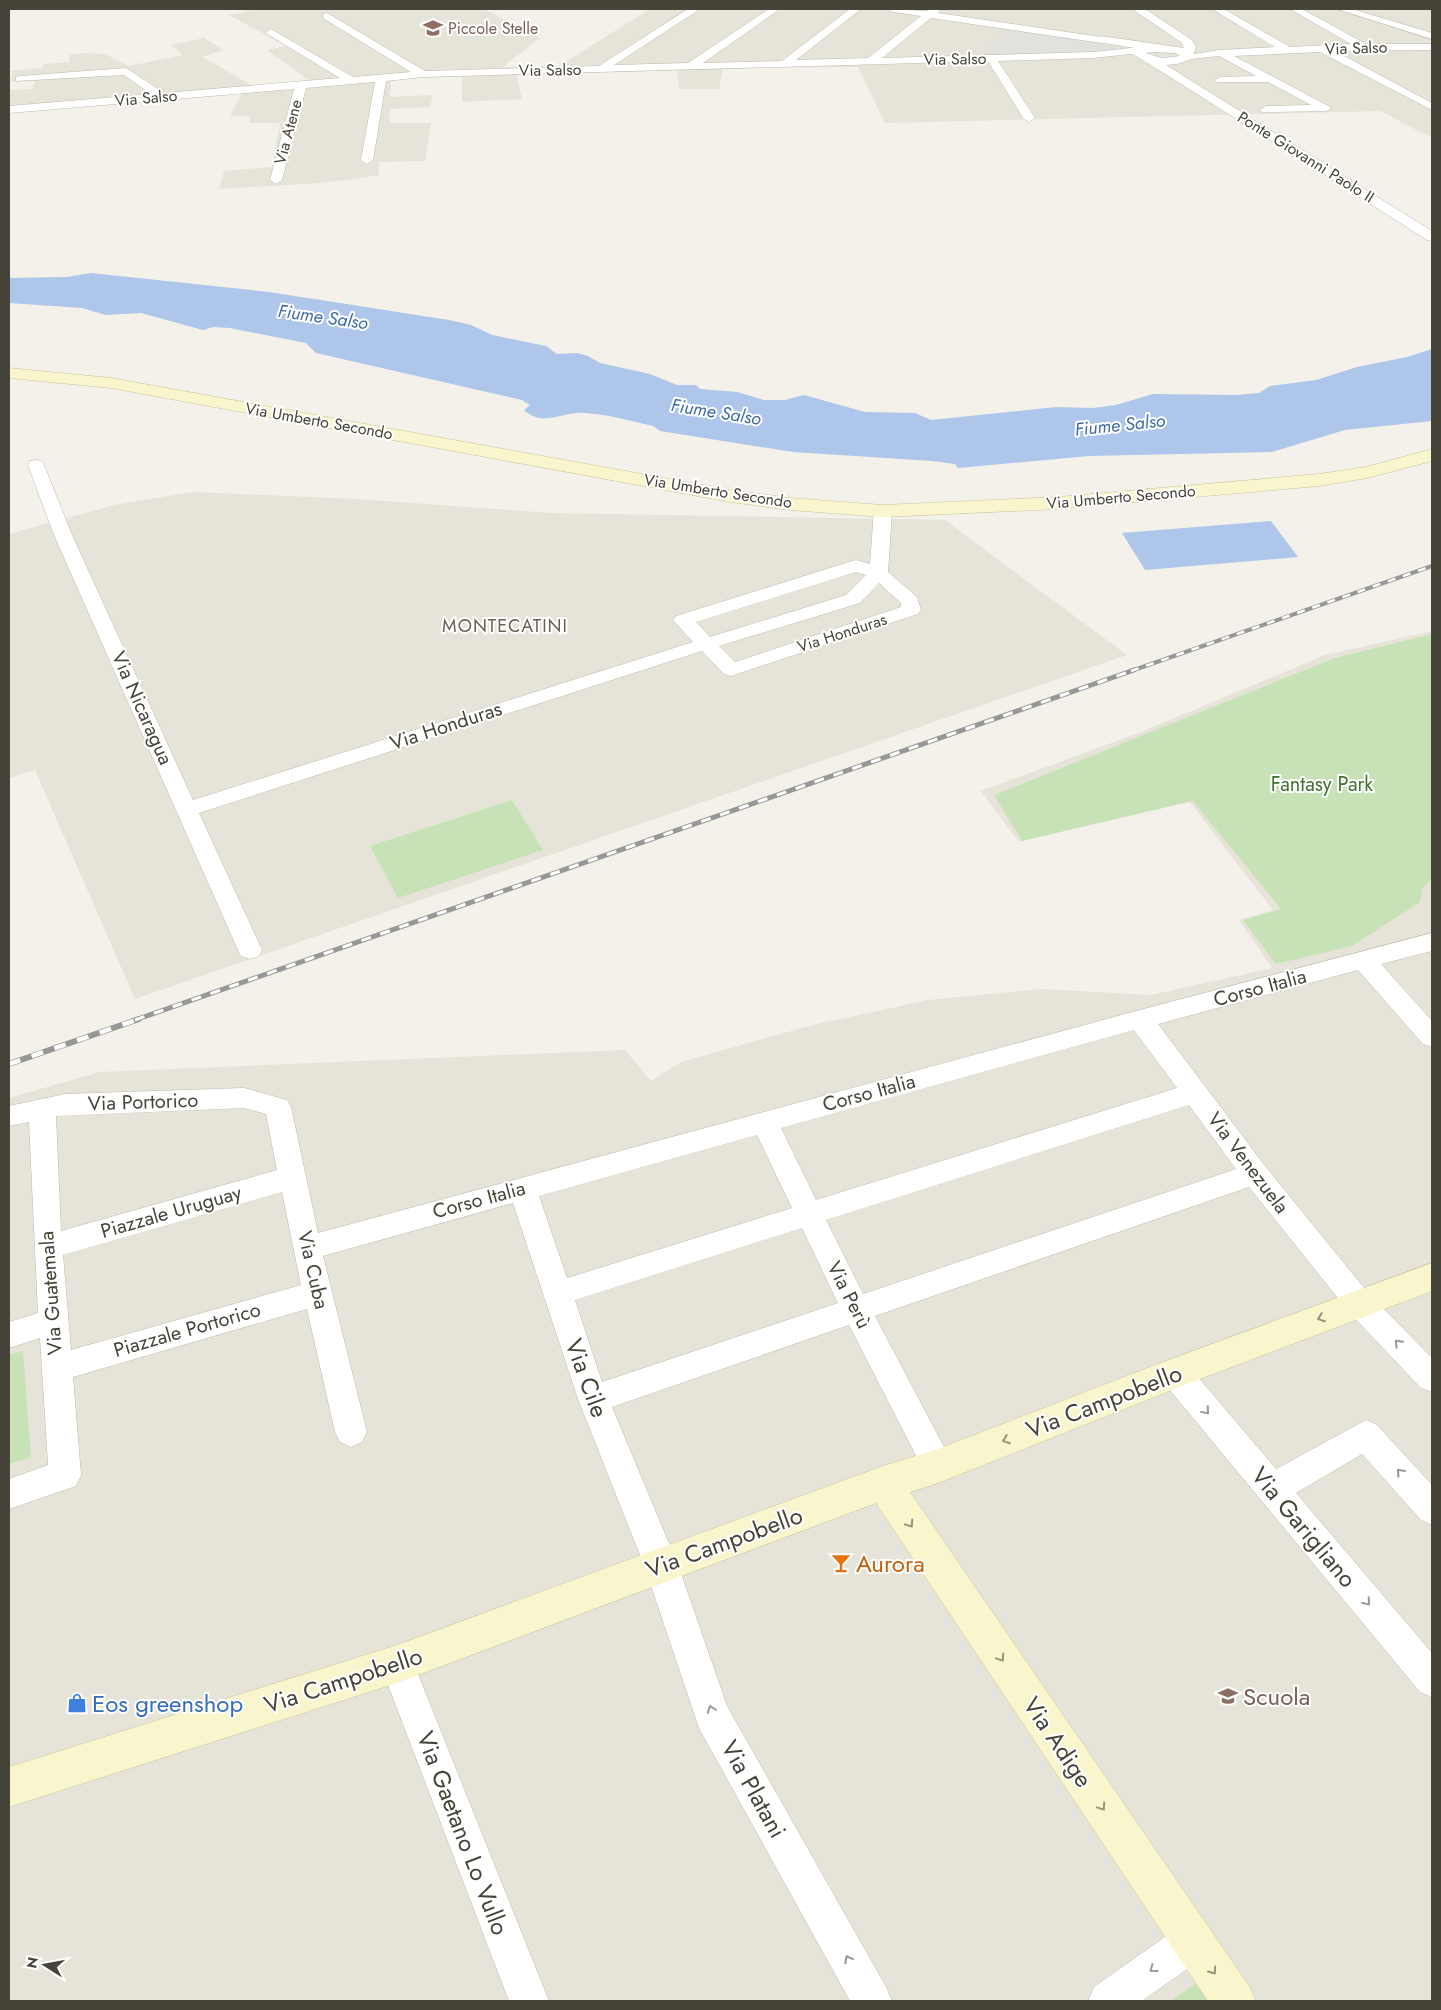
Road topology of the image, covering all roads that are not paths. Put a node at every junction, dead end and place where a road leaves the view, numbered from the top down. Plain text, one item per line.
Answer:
1 (695, 9) edge
2 (775, 9) edge
3 (856, 9) edge
4 (894, 9) edge
5 (1138, 9) edge
6 (1216, 9) edge
7 (1295, 9) edge
8 (1342, 9) edge
9 (933, 11) edge
10 (327, 16) dead end
11 (999, 24) junction
12 (271, 32) dead end
13 (1174, 32) junction
14 (1432, 36) edge
15 (986, 37) dead end
16 (1101, 40) junction
17 (1364, 47) junction
18 (1394, 47) junction
19 (1432, 47) edge
20 (973, 48) dead end
21 (1322, 49) junction
22 (1289, 51) junction
23 (1185, 52) junction
24 (1147, 53) junction
25 (1221, 53) junction
26 (1093, 55) junction
27 (991, 58) junction
28 (1417, 58) dead end
29 (962, 59) junction
30 (871, 61) junction
31 (784, 64) junction
32 (691, 66) junction
33 (601, 69) junction
34 (423, 74) junction
35 (1179, 77) junction
36 (380, 78) junction
37 (20, 79) dead end
38 (1270, 79) junction
39 (351, 80) junction
40 (1221, 80) dead end
41 (301, 85) junction
42 (162, 97) junction
43 (1432, 107) edge
44 (9, 110) edge
45 (1266, 110) dead end
46 (1029, 118) dead end
47 (367, 160) dead end
48 (276, 180) dead end
49 (1432, 237) edge
50 (9, 373) edge
51 (1432, 455) edge
52 (36, 465) dead end
53 (883, 511) junction
54 (879, 573) junction
55 (705, 644) junction
56 (188, 809) junction
57 (1432, 942) edge
58 (250, 950) dead end
59 (1363, 960) junction
60 (1422, 1011) edge
61 (1140, 1019) junction
62 (1432, 1037) edge
63 (1195, 1094) junction
64 (278, 1107) joint
65 (42, 1110) junction
66 (9, 1116) edge
67 (764, 1122) junction
68 (1254, 1174) junction
69 (294, 1177) junction
70 (522, 1188) junction
71 (809, 1214) junction
72 (48, 1248) junction
73 (307, 1248) junction
74 (1432, 1277) edge
75 (318, 1293) junction
76 (558, 1293) junction
77 (1359, 1303) junction
78 (856, 1310) junction
79 (53, 1321) junction
80 (9, 1335) edge
81 (56, 1368) junction
82 (1175, 1373) junction
83 (1432, 1378) edge
84 (593, 1399) junction
85 (351, 1432) dead end
86 (938, 1466) junction
87 (883, 1483) junction
88 (1272, 1489) junction
89 (9, 1494) edge
90 (1432, 1509) edge
91 (661, 1565) junction
92 (397, 1664) junction
93 (1432, 1680) edge
94 (9, 1787) edge
95 (1193, 1941) junction
96 (528, 2001) edge
97 (872, 2001) edge
98 (1108, 2001) edge
99 (1234, 2001) edge

1 - 33 street
2 - 32 street
3 - 31 street
4 - 9 street
5 - 13 street
6 - 22 street
7 - 17 street
8 - 14 street
9 - 11 street
9 - 30 street
10 - 34 street
11 - 15 street
11 - 16 street
12 - 39 street
13 - 23 street
13 - 24 street
16 - 24 street
16 - 24 street
17 - 18 street, Via Salso
17 - 21 street, Via Salso
18 - 19 street, Via Salso
18 - 28 street
20 - 29 street
21 - 22 street, Via Salso
21 - 43 street
22 - 25 street, Via Salso
23 - 24 street
23 - 25 street
23 - 25 street
23 - 35 street
24 - 26 street
24 - 26 street
24 - 35 street, Ponte Giovanni Paolo II
25 - 38 street
26 - 27 street, Via Salso
27 - 29 street, Via Salso
27 - 46 street
29 - 30 street, Via Salso
30 - 31 street, Via Salso
31 - 32 street, Via Salso
32 - 33 street, Via Salso
33 - 34 street, Via Salso
34 - 36 street, Via Salso
35 - 49 street, Ponte Giovanni Paolo II
36 - 39 street, Via Salso
36 - 47 street
37 - 42 street
38 - 40 street
38 - 45 street
39 - 41 street, Via Salso
41 - 42 street, Via Salso
41 - 48 street, Via Atene
42 - 44 street, Via Salso
50 - 53 main road, Via Umberto Secondo
51 - 53 main road, Via Umberto Secondo
52 - 56 street, Via Nicaragua
53 - 54 street
54 - 55 street, Via Honduras
54 - 55 street, Via Honduras
54 - 55 street, Via Honduras
55 - 56 street, Via Honduras
56 - 58 street, Via Nicaragua
57 - 59 street, Corso Italia
59 - 60 street
59 - 61 street, Corso Italia
60 - 62 street
61 - 63 street, Via Venezuela
61 - 67 street, Corso Italia
63 - 68 street, Via Venezuela
63 - 71 street
64 - 65 street, Via Portorico
64 - 69 street, Via Cuba
65 - 66 street, Via Portorico
65 - 72 street, Via Guatemala
67 - 70 street, Corso Italia
67 - 71 street, Via Perù
68 - 77 street, Via Venezuela
68 - 78 street
69 - 72 street, Piazzale Uruguay
69 - 73 street, Via Cuba
70 - 73 street, Corso Italia
70 - 76 street, Via Cile
71 - 76 street
71 - 78 street, Via Perù
72 - 79 street, Via Guatemala
73 - 75 street, Via Cuba
74 - 77 main road, Via Campobello
75 - 81 street, Piazzale Portorico
75 - 85 street, Via Cuba
76 - 84 street, Via Cile
77 -> 82 main road, Via Campobello
83 -> 77 street, Via Venezuela
78 - 84 street
78 - 86 street, Via Perù
79 - 80 street
79 - 81 street, Via Guatemala
81 - 89 street, Via Guatemala
82 -> 86 main road, Via Campobello
82 -> 88 street, Via Garigliano
84 - 91 street, Via Cile
86 - 87 main road, Via Campobello
87 - 91 main road, Via Campobello
87 -> 95 main road, Via Adige
90 -> 88 street
88 -> 93 street, Via Garigliano
91 - 92 main road, Via Campobello
97 -> 91 street, Via Platani
92 - 94 main road, Via Campobello
92 - 96 street, Via Gaetano Lo Vullo
95 -> 98 street
95 -> 99 main road, Via Adige

